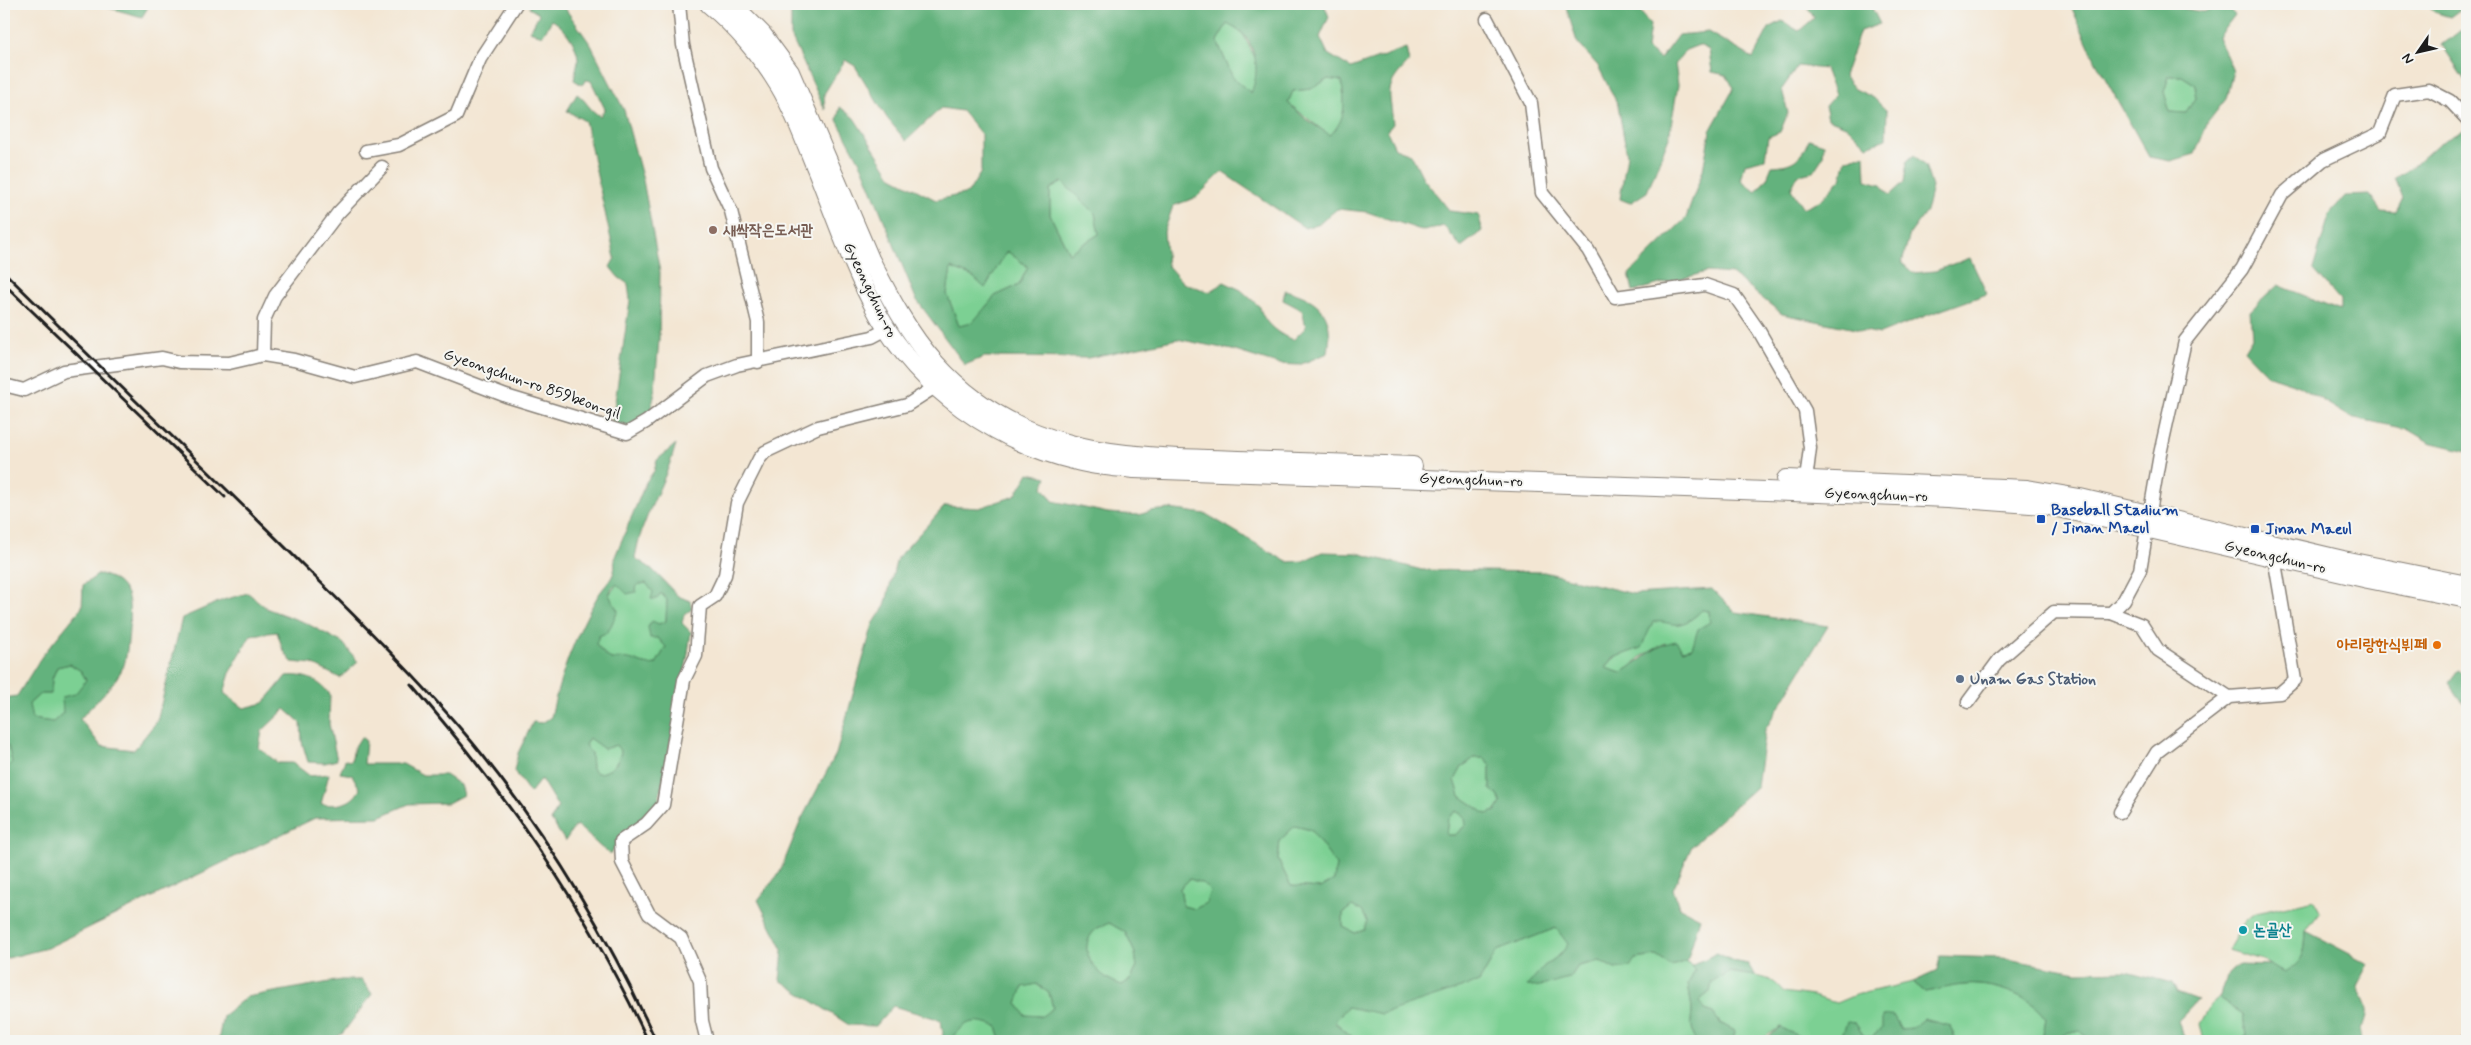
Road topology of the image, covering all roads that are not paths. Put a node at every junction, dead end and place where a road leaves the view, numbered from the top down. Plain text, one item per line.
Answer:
1 (516, 4) edge
2 (679, 4) edge
3 (709, 4) edge
4 (732, 4) edge
5 (1488, 19) dead end
6 (2467, 119) edge
7 (366, 151) dead end
8 (382, 167) dead end
9 (887, 329) junction
10 (262, 355) junction
11 (758, 362) junction
12 (4, 385) edge
13 (935, 387) junction
14 (1806, 480) junction
15 (2149, 521) junction
16 (2274, 557) junction
17 (2467, 585) edge
18 (2467, 599) edge
19 (2111, 614) junction
20 (2229, 698) junction
21 (1968, 702) dead end
22 (2120, 812) dead end
23 (707, 1041) edge

1 - 7 street
2 - 11 street
3 - 9 street, Gyeongchun-ro
4 - 14 street, Gyeongchun-ro
5 - 14 street
6 - 15 street
8 - 10 street
9 - 11 street, Gyeongchun-ro 859beon-gil
9 - 13 street, Gyeongchun-ro
10 - 11 street, Gyeongchun-ro 859beon-gil
10 - 12 street, Gyeongchun-ro 859beon-gil
13 - 15 street, Gyeongchun-ro
13 - 23 street
14 - 15 street, Gyeongchun-ro
15 - 16 street, Gyeongchun-ro
15 - 17 street, Gyeongchun-ro
15 - 19 street
16 - 18 street, Gyeongchun-ro
16 - 20 street
19 - 20 street
19 - 21 street
20 - 22 street

